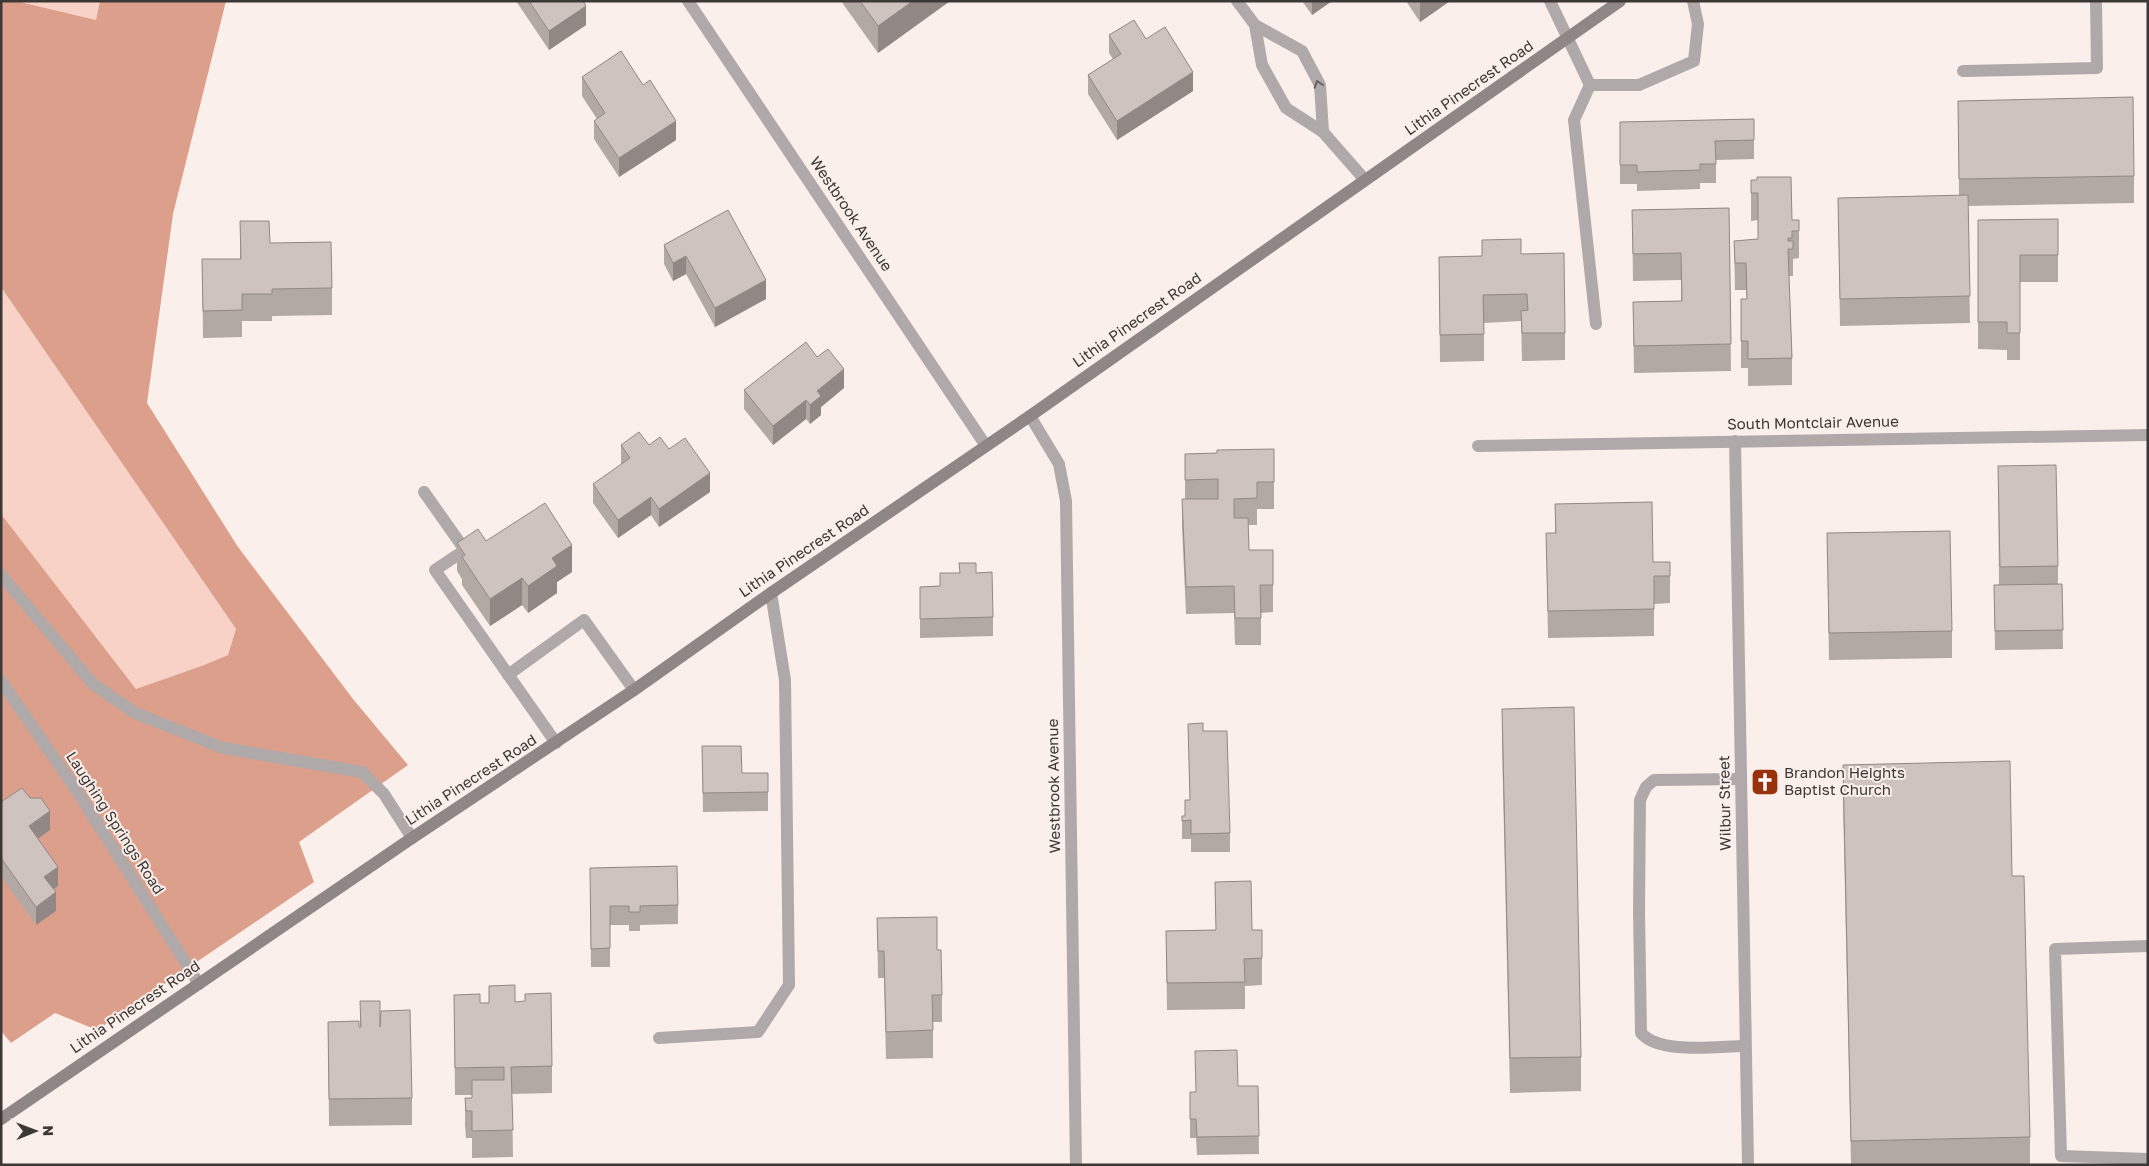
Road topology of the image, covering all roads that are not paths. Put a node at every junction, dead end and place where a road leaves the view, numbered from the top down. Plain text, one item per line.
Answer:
1 (688, 1) edge
2 (1237, 1) edge
3 (1550, 1) edge
4 (1620, 1) edge
5 (1693, 1) edge
6 (2096, 1) edge
7 (1255, 25) junction
8 (1568, 38) junction
9 (1963, 72) dead end
10 (1590, 85) junction
11 (1323, 132) junction
12 (1365, 180) junction
13 (1596, 324) dead end
14 (1030, 416) junction
15 (2148, 435) edge
16 (1736, 440) junction
17 (986, 446) junction
18 (1478, 446) dead end
19 (424, 492) dead end
20 (1, 575) edge
21 (771, 593) junction
22 (508, 675) junction
23 (1, 680) edge
24 (634, 690) junction
25 (556, 743) junction
26 (1741, 779) junction
27 (412, 838) junction
28 (2148, 946) edge
29 (198, 984) junction
30 (659, 1038) dead end
31 (1746, 1046) junction
32 (1, 1118) edge
33 (2148, 1159) edge
34 (1076, 1165) edge
35 (1748, 1165) edge

1 - 17 street, Westbrook Avenue
2 - 7 street
3 - 8 street
4 - 8 main road, Lithia Pinecrest Road
5 - 10 street
6 - 9 street
7 - 11 street
11 -> 7 street
8 - 10 street
8 - 12 main road, Lithia Pinecrest Road
10 - 13 street
11 - 12 street
12 - 14 main road, Lithia Pinecrest Road
14 - 17 main road, Lithia Pinecrest Road
14 - 34 street, Westbrook Avenue
15 - 16 street, South Montclair Avenue
16 - 18 street, South Montclair Avenue
16 - 26 street, Wilbur Street
17 - 21 main road, Lithia Pinecrest Road
19 - 22 street
20 - 27 street
21 - 24 main road, Lithia Pinecrest Road
21 - 30 street
22 - 24 street
22 - 25 street
23 - 29 street, Laughing Springs Road
24 - 25 main road, Lithia Pinecrest Road
25 - 27 main road, Lithia Pinecrest Road
26 - 31 street, Wilbur Street
26 - 31 street
27 - 29 main road, Lithia Pinecrest Road
28 - 33 street
29 - 32 main road, Lithia Pinecrest Road
31 - 35 street, Wilbur Street

